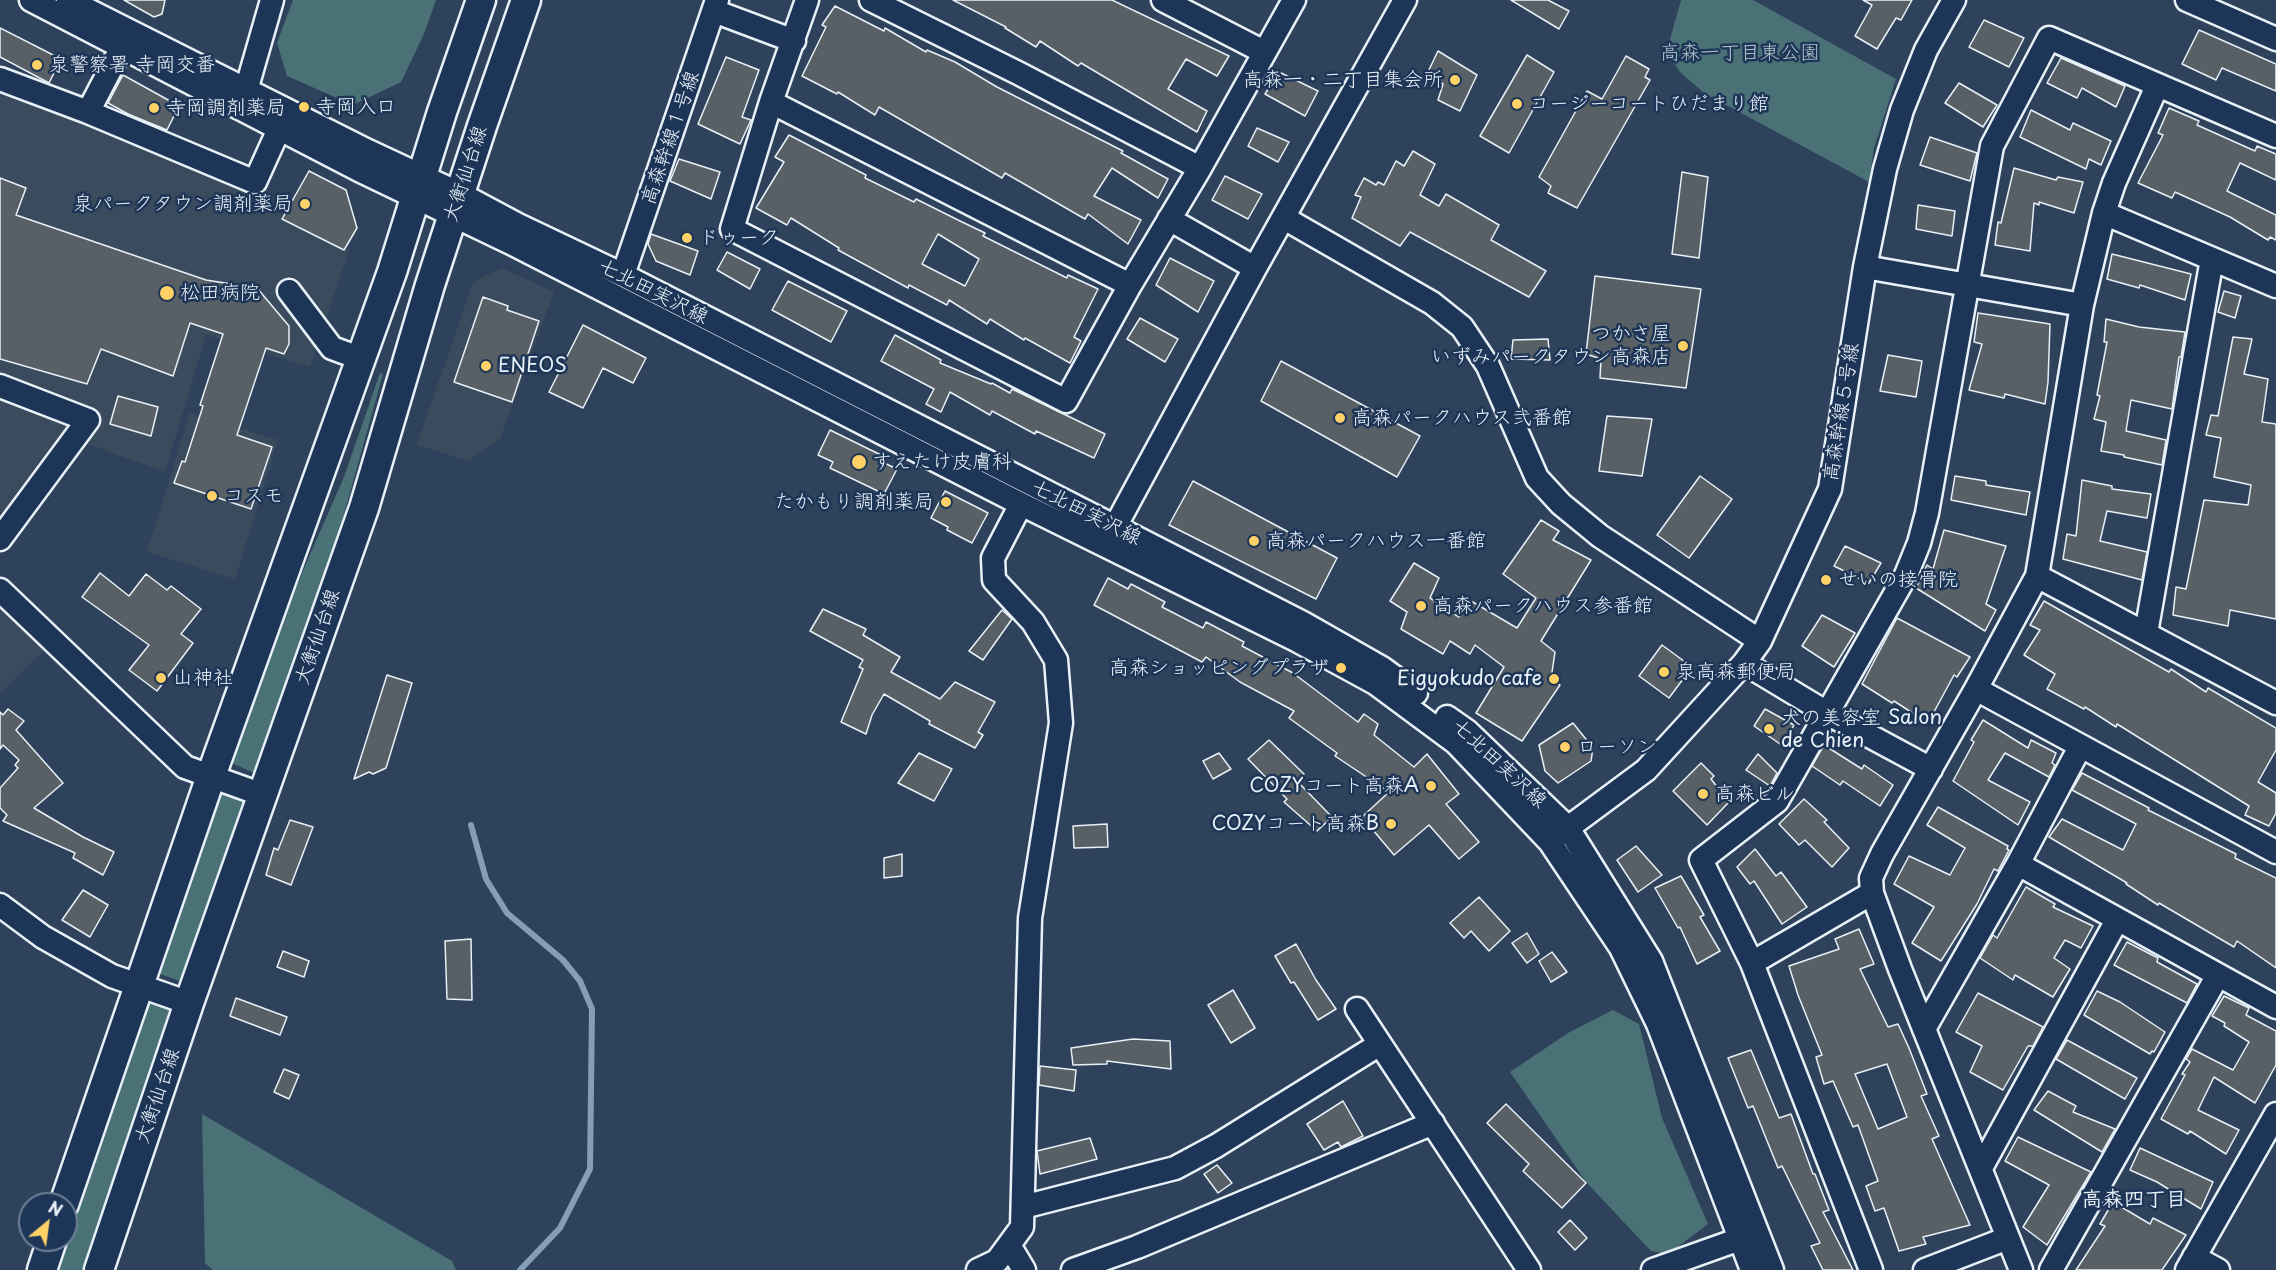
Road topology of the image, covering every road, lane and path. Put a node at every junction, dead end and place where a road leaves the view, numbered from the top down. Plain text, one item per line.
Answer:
1 (31, 0) edge
2 (68, 0) edge
3 (272, 0) edge
4 (481, 0) edge
5 (526, 0) edge
6 (807, 0) edge
7 (871, 0) edge
8 (1163, 0) edge
9 (1294, 0) edge
10 (1405, 0) edge
11 (1953, 0) edge
12 (2187, 0) edge
13 (715, 5) edge
14 (2276, 39) edge
15 (794, 41) junction
16 (122, 47) junction
17 (1264, 52) junction
18 (0, 79) edge
19 (2157, 86) junction
20 (243, 99) junction
21 (771, 102) junction
22 (88, 112) junction
23 (279, 129) junction
24 (2276, 136) edge
25 (1200, 168) junction
26 (419, 187) junction
27 (456, 205) junction
28 (2104, 213) junction
29 (1284, 218) junction
30 (1169, 219) junction
31 (2212, 259) junction
32 (1865, 267) junction
33 (1255, 268) junction
34 (624, 275) junction
35 (1967, 284) junction
36 (1130, 285) junction
37 (2276, 286) edge
38 (289, 291) dead end
39 (2082, 305) junction
40 (362, 358) junction
41 (0, 386) edge
42 (1021, 504) junction
43 (1110, 536) junction
44 (0, 540) edge
45 (2037, 576) junction
46 (0, 590) edge
47 (2146, 633) junction
48 (1760, 641) junction
49 (1744, 663) junction
50 (1976, 689) junction
51 (2276, 703) edge
52 (1827, 713) junction
53 (2080, 747) junction
54 (1930, 769) junction
55 (211, 776) junction
56 (263, 795) junction
57 (1568, 828) junction
58 (1550, 842) junction
59 (2276, 852) edge
60 (2018, 864) junction
61 (1872, 893) junction
62 (0, 905) edge
63 (2117, 920) junction
64 (1752, 963) junction
65 (2218, 975) junction
66 (139, 986) junction
67 (189, 1003) junction
68 (2276, 1007) edge
69 (1357, 1009) dead end
70 (1924, 1029) junction
71 (1380, 1044) junction
72 (2276, 1114) edge
73 (1432, 1123) junction
74 (2268, 1148) edge
75 (1981, 1168) junction
76 (68, 1192) edge
77 (1023, 1207) junction
78 (2008, 1238) junction
79 (1740, 1239) junction
80 (1009, 1245) junction
81 (48, 1252) edge
82 (2191, 1264) edge
83 (42, 1270) edge
84 (99, 1270) edge
85 (978, 1270) edge
86 (1024, 1270) edge
87 (1073, 1270) edge
88 (1529, 1270) edge
89 (1653, 1270) edge
90 (1752, 1270) edge
91 (1772, 1270) edge
92 (1871, 1270) edge
93 (1925, 1270) edge
94 (2021, 1270) edge
95 (2051, 1270) edge
96 (2218, 1270) edge

1 - 16 street
2 - 20 street
3 - 20 street
4 - 26 main road, 大衡仙台線
5 - 27 main road, 大衡仙台線
6 - 15 street
7 - 25 street
8 - 17 street
9 - 17 street
10 - 29 street
11 - 32 street, 高森幹線５号線
12 - 14 street
13 - 15 street
13 - 34 street, 高森幹線１号線
15 - 21 street
16 - 20 street
16 - 22 street
17 - 25 street
18 - 22 street
19 - 24 street
19 - 28 street
19 - 35 street
20 - 23 street
20 - 26 street
21 - 36 street
21 - 36 street
22 - 23 street
23 - 26 street
25 - 30 street
26 - 27 street
26 - 40 main road, 大衡仙台線
27 - 34 street, 七北田実沢線
27 - 42 street
27 - 56 main road, 大衡仙台線
28 - 31 street
28 - 39 street
29 - 33 street
29 - 48 street
30 - 33 street
30 - 36 street
31 - 37 street
31 - 47 street
32 - 35 street
32 - 48 street, 高森幹線５号線
33 - 43 street
34 - 43 street, 七北田実沢線
35 - 39 street
35 - 52 street
38 - 40 street
39 - 45 street
40 - 55 main road, 大衡仙台線
41 - 44 street
42 - 43 street
42 - 77 street
43 - 57 street, 七北田実沢線
43 - 58 street
45 - 47 street
45 - 50 street
46 - 55 street
47 - 51 street
48 - 49 street, 高森幹線５号線
49 - 52 street
49 - 57 street, 高森幹線５号線
50 - 53 street
50 - 54 street
52 - 54 street
52 - 64 street
53 - 59 street
53 - 60 street
54 - 61 street
55 - 56 street
55 - 66 main road, 大衡仙台線
56 - 67 main road, 大衡仙台線
57 - 58 street, 高森幹線５号線
57 - 91 street, 七北田実沢線
58 - 79 street
60 - 63 street
60 - 70 street
61 - 64 street
61 - 70 street
62 - 66 street
63 - 65 street
63 - 75 street
64 - 92 street
65 - 68 street
65 - 95 street
66 - 67 street
66 - 76 main road, 大衡仙台線
67 - 84 main road, 大衡仙台線
69 - 71 street
70 - 75 street
71 - 73 street
71 - 77 street
72 - 74 street
73 - 87 street
73 - 88 street
74 - 82 street
75 - 78 street
77 - 80 street
78 - 93 street
78 - 94 street
79 - 89 street
79 - 90 street
80 - 85 street
80 - 86 street
81 - 83 main road
82 - 96 street

